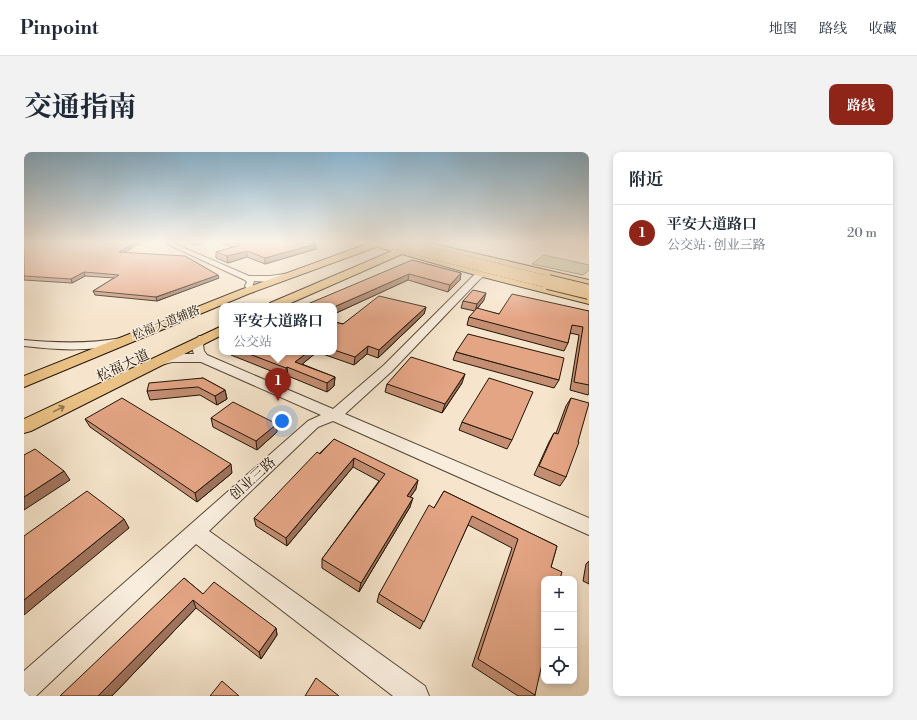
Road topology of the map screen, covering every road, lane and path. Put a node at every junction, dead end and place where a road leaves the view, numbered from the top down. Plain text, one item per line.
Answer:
1 (227, 268) edge
2 (311, 268) edge
3 (324, 268) edge
4 (343, 268) edge
5 (359, 268) edge
6 (464, 268) edge
7 (486, 268) edge
8 (492, 268) edge
9 (528, 268) edge
10 (348, 273) junction
11 (334, 274) junction
12 (483, 274) junction
13 (284, 277) junction
14 (248, 278) junction
15 (272, 282) junction
16 (589, 283) edge
17 (309, 286) junction
18 (589, 289) edge
19 (244, 292) junction
20 (589, 292) edge
21 (589, 300) edge
22 (234, 303) edge
23 (236, 303) edge
24 (273, 303) edge
25 (219, 310) edge
26 (219, 323) edge
27 (219, 331) edge
28 (203, 338) junction
29 (124, 340) junction
30 (24, 343) edge
31 (68, 347) junction
32 (203, 358) junction
33 (154, 362) junction
34 (62, 366) junction
35 (24, 382) edge
36 (24, 392) edge
37 (24, 412) edge
38 (334, 415) junction
39 (24, 427) edge
40 (589, 527) edge
41 (195, 532) junction
42 (24, 689) edge
43 (415, 696) edge

1 - 14 street
2 - 13 main road, 松福大道辅路
3 - 23 main road, 松福大道
4 - 11 main road, 松福大道
5 - 10 main road, 松福大道辅路
6 - 12 main road
7 - 20 highway, bridge
8 - 18 highway, bridge
9 - 16 main road
10 - 17 main road, 松福大道辅路
10 - 24 main road, 松福大道辅路
11 - 17 main road, 松福大道辅路
11 - 24 main road, 松福大道
12 - 21 main road
12 - 38 street, 创业三路
13 - 14 street
13 - 15 main road, 松福大道辅路
14 - 19 street
15 - 19 main road, 松福大道辅路
15 - 22 main road
17 - 24 main road, 松福大道辅路
19 - 29 main road, 松福大道辅路
25 - 36 main road, 松福大道
26 - 37 main road, 松福大道
27 - 28 main road, 松福大道辅路
28 - 32 street
28 - 33 main road, 松福大道辅路
29 - 31 street
29 - 34 main road, 松福大道辅路
30 - 31 street
31 - 34 street
32 - 33 street
32 - 38 street
39 -> 33 main road, 松福大道辅路
34 - 35 main road, 松福大道辅路
38 - 40 street
38 - 41 street, 创业三路
41 - 42 street, 创业三路
41 - 43 street

